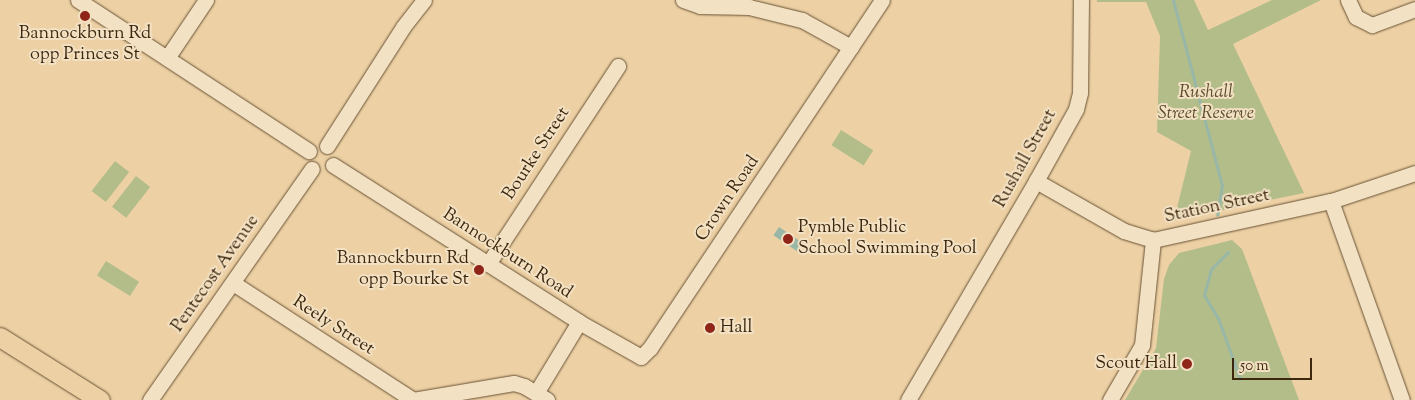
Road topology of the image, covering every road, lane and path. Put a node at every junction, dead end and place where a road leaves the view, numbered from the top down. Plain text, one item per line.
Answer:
1 (206, 0) edge
2 (424, 0) edge
3 (683, 0) edge
4 (882, 0) edge
5 (1081, 0) edge
6 (1348, 0) edge
7 (86, 2) edge
8 (750, 4) edge
9 (1415, 9) edge
10 (852, 47) junction
11 (168, 58) junction
12 (618, 66) dead end
13 (327, 146) junction
14 (309, 151) junction
15 (332, 165) junction
16 (312, 169) junction
17 (1415, 173) edge
18 (1036, 181) junction
19 (1331, 201) junction
20 (1153, 240) junction
21 (488, 264) junction
22 (232, 283) junction
23 (579, 322) junction
24 (0, 337) edge
25 (541, 396) edge
26 (100, 400) edge
27 (150, 400) edge
28 (413, 400) edge
29 (908, 400) edge
30 (1110, 400) edge
31 (1402, 400) edge

1 - 11 street
2 - 13 street
3 - 8 street
4 - 10 street, Crown Road
5 - 18 street, Rushall Street
6 - 9 street
7 - 11 street
8 - 10 street
10 - 23 street, Crown Road
11 - 14 street
12 - 21 street, Bourke Street
13 - 14 street
13 - 15 street
14 - 16 street
15 - 16 street
15 - 21 street, Bannockburn Road
16 - 22 street, Pentecost Avenue
17 - 19 street, Station Street
18 - 20 street, Station Street
18 - 29 street, Rushall Street
19 - 20 street, Station Street
19 - 31 street
20 - 30 street
21 - 23 street, Bannockburn Road
22 - 27 street, Pentecost Avenue
22 - 28 street, Reely Street
23 - 25 street, Bannockburn Road
24 - 26 main road
25 - 28 street, Reely Street

